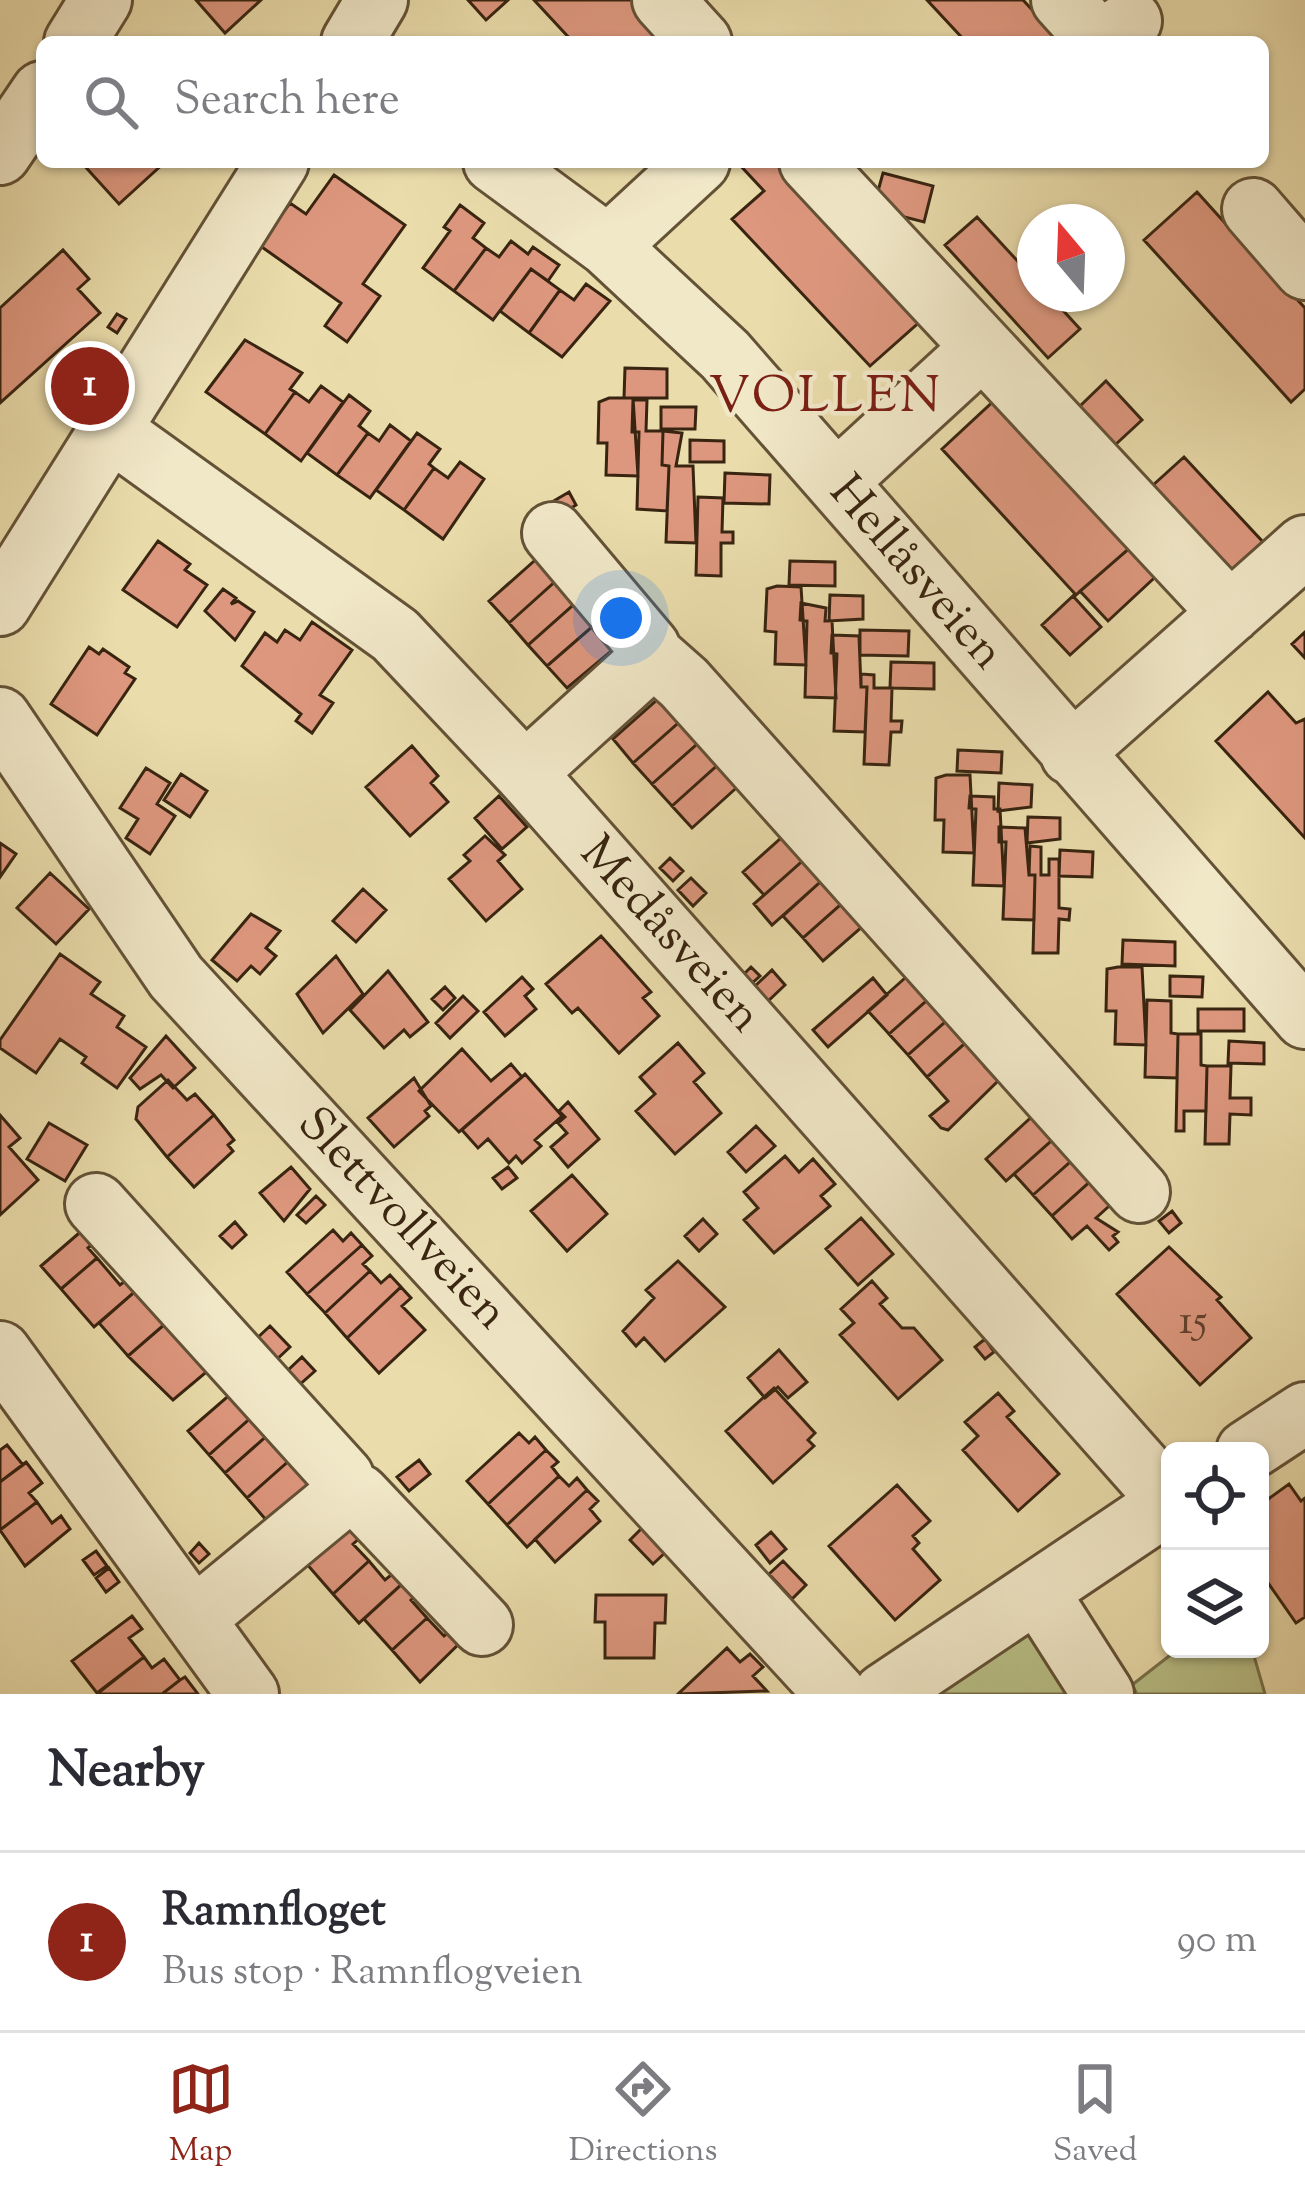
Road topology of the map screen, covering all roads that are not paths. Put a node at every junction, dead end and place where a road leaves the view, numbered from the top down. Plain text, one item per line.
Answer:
1 (101, 0) edge
2 (376, 0) edge
3 (663, 0) edge
4 (1062, 0) edge
5 (79, 36) edge
6 (355, 36) edge
7 (696, 36) edge
8 (1101, 36) edge
9 (36, 101) edge
10 (0, 154) edge
11 (274, 168) edge
12 (502, 168) edge
13 (692, 168) edge
14 (816, 168) edge
15 (1273, 194) edge
16 (608, 246) junction
17 (1305, 269) edge
18 (982, 348) junction
19 (112, 432) junction
20 (836, 482) junction
21 (553, 533) dead end
22 (1305, 546) edge
23 (0, 604) edge
24 (1230, 614) junction
25 (646, 663) junction
26 (0, 718) edge
27 (1071, 754) junction
28 (525, 772) junction
29 (1305, 1018) edge
30 (1139, 1192) dead end
31 (96, 1204) dead end
32 (0, 1352) edge
33 (1305, 1412) edge
34 (1260, 1442) edge
35 (1161, 1491) edge
36 (344, 1495) junction
37 (1161, 1507) edge
38 (1038, 1592) junction
39 (195, 1618) junction
40 (482, 1625) dead end
41 (1086, 1688) edge
42 (248, 1694) edge
43 (836, 1694) edge
44 (884, 1694) edge

1 - 5 street
2 - 6 street
3 - 7 street
4 - 8 street
9 - 10 street
11 - 19 street
12 - 16 street, Hellåsveien
13 - 16 street
14 - 18 street
15 - 17 street
16 - 20 street, Hellåsveien
18 - 20 street
18 - 24 street
19 - 23 street
19 - 28 street, Medåsveien
20 - 27 street, Hellåsveien
21 - 25 street
22 - 24 street
24 - 27 street
25 - 28 street
25 - 30 street
26 - 43 street, Slettvollveien
27 - 29 street, Hellåsveien
28 - 35 street, Medåsveien
31 - 36 street
32 - 39 street
33 - 34 street
36 - 39 street
36 - 40 street
37 - 38 street
38 - 41 street
38 - 44 street
39 - 42 street

